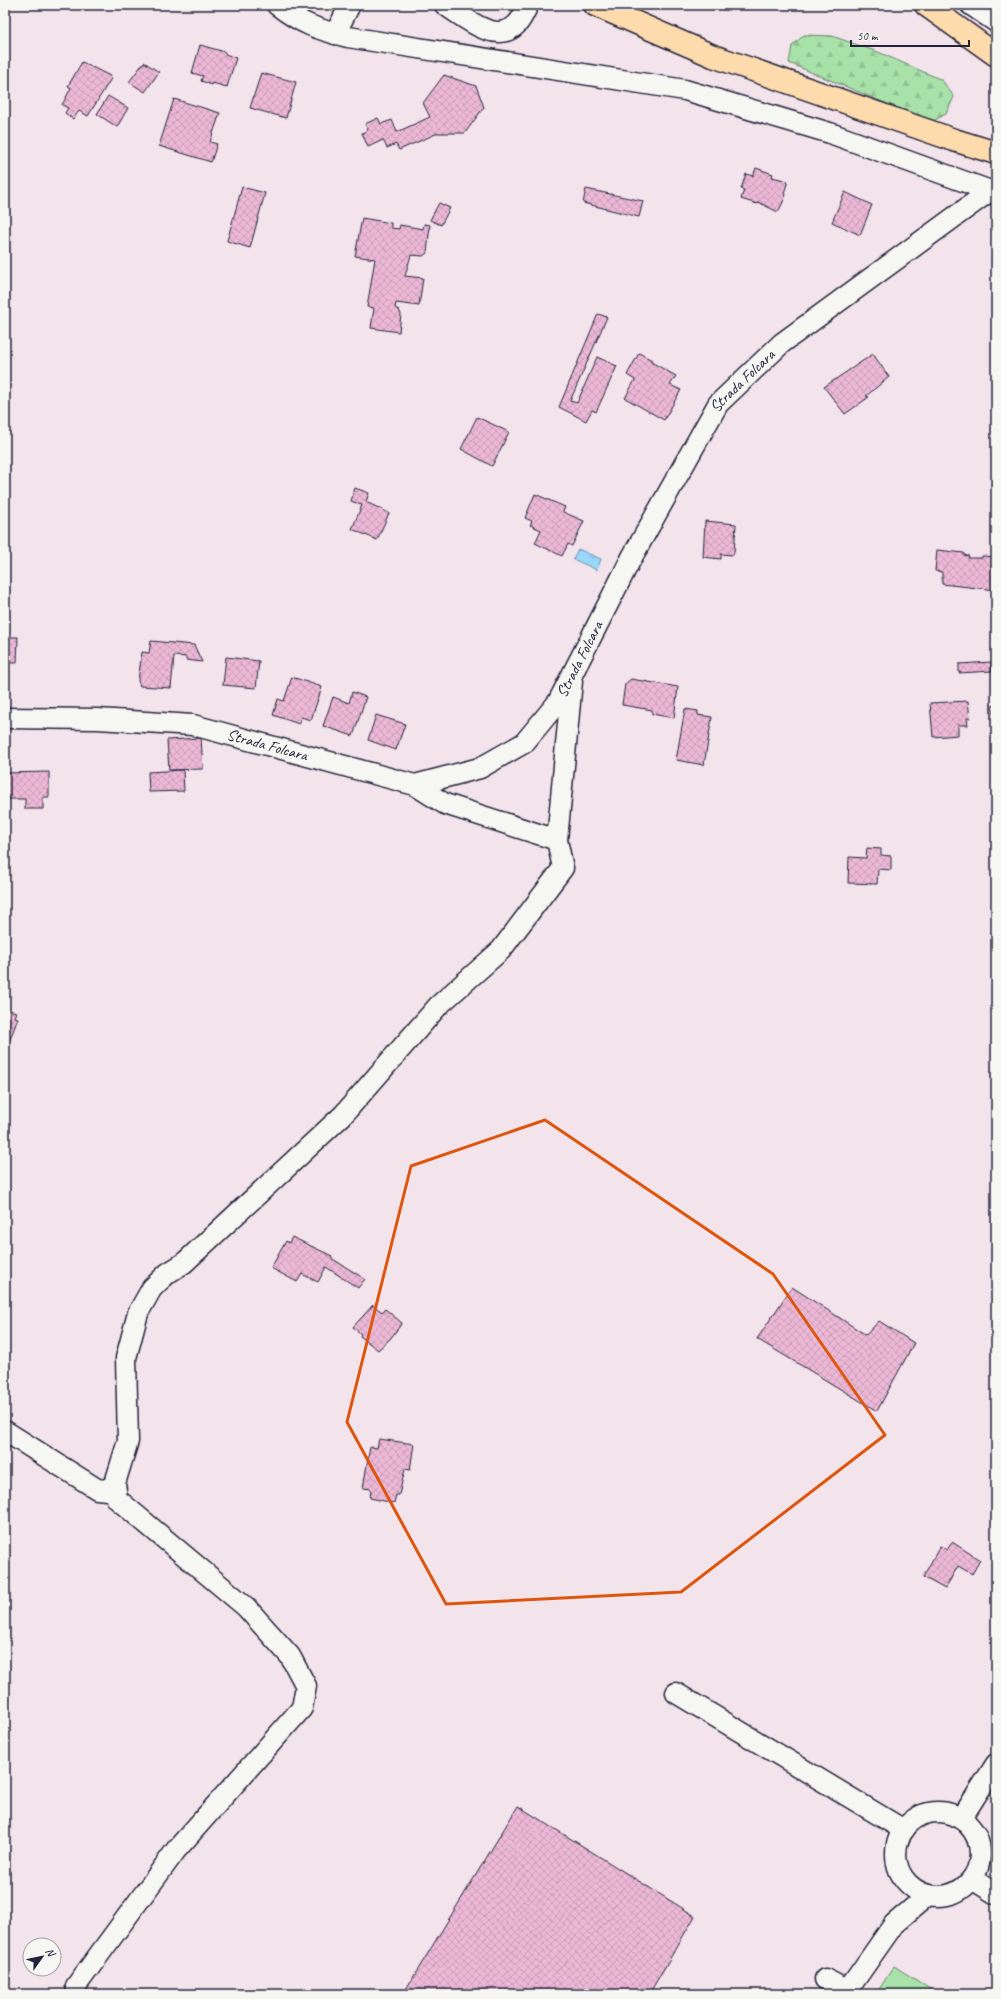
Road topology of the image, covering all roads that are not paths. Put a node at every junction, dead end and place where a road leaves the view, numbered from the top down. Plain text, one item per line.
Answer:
1 (277, 5) edge
2 (350, 5) edge
3 (445, 5) edge
4 (595, 5) edge
5 (926, 5) edge
6 (945, 5) edge
7 (971, 5) edge
8 (525, 11) edge
9 (996, 22) edge
10 (335, 34) junction
11 (996, 40) edge
12 (996, 55) edge
13 (996, 153) edge
14 (993, 192) edge
15 (573, 672) junction
16 (5, 718) edge
17 (415, 785) junction
18 (557, 840) junction
19 (5, 1431) edge
20 (115, 1483) junction
21 (676, 1693) dead end
22 (996, 1764) edge
23 (960, 1819) junction
24 (904, 1830) junction
25 (972, 1879) junction
26 (906, 1881) junction
27 (996, 1894) edge
28 (928, 1895) junction
29 (894, 1924) junction
30 (825, 1978) dead end
31 (76, 1986) dead end
32 (846, 1992) edge

1 - 10 street
2 - 10 street
3 - 8 street
4 - 13 highway
5 - 12 highway
6 - 11 highway
7 - 9 street
10 - 14 street
14 - 15 street, Strada Folcara
15 - 17 street, Strada Folcara
15 - 18 street
16 - 17 street, Strada Folcara
17 - 18 street
18 - 20 street
19 - 20 street
20 - 31 street
21 - 24 street
22 - 23 street
23 - 24 street
23 - 25 street
24 - 26 street
25 - 27 street
25 - 28 street
26 - 28 street
26 - 29 street
28 - 29 street
29 - 32 street
30 - 32 street

